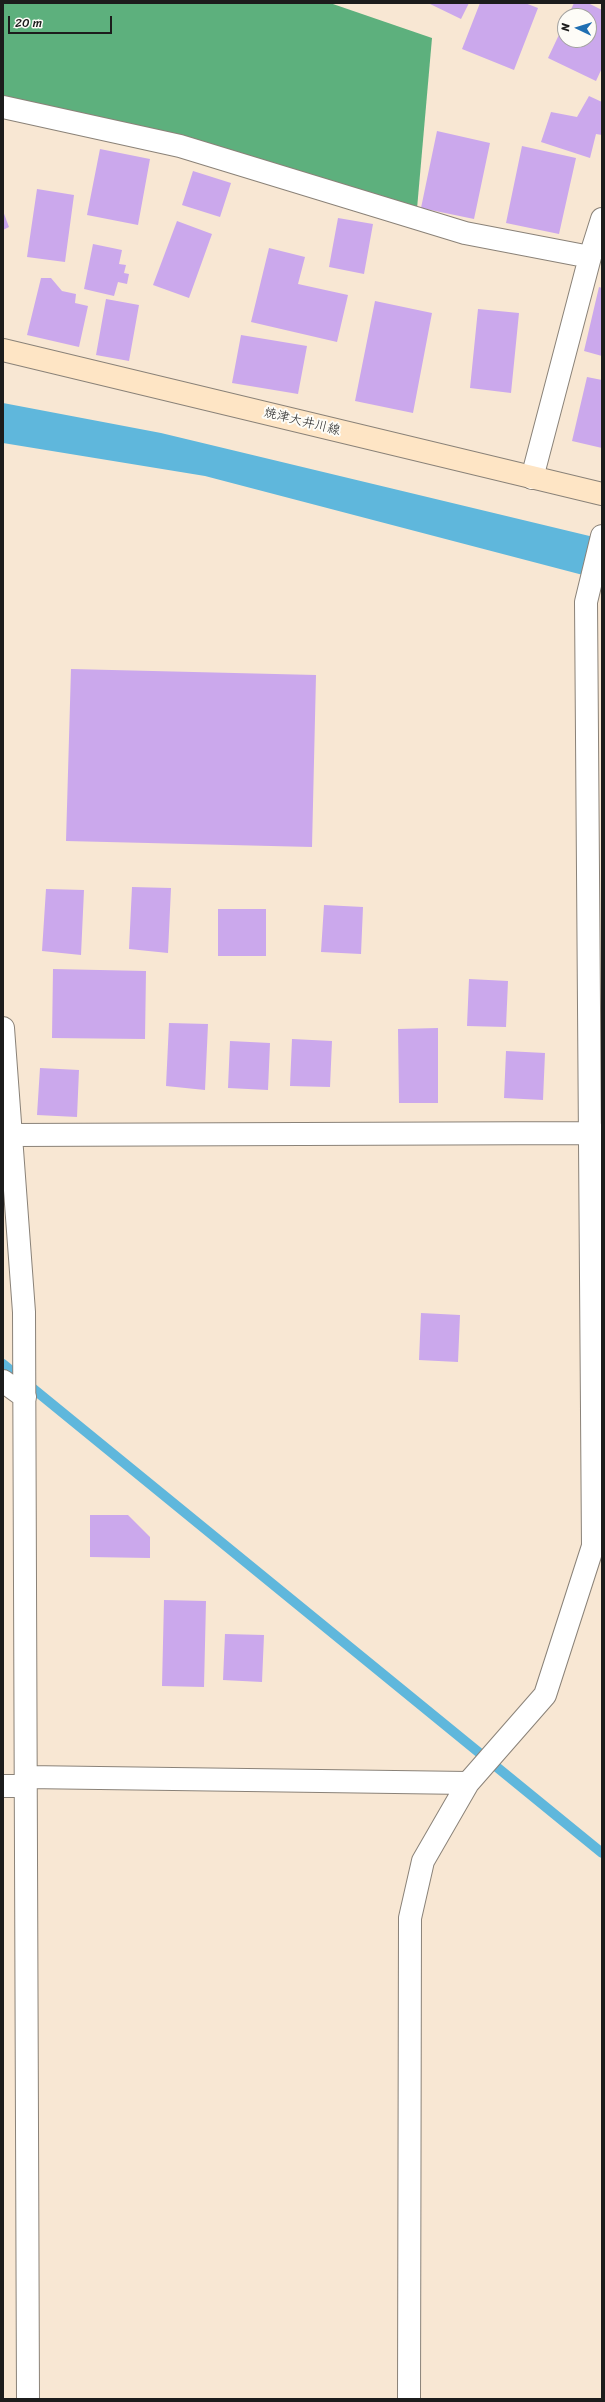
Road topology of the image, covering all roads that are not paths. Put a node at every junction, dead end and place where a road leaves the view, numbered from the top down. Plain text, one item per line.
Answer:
1 (3, 107) edge
2 (602, 219) edge
3 (590, 258) junction
4 (3, 350) edge
5 (532, 478) junction
6 (602, 494) edge
7 (602, 536) edge
8 (3, 1028) edge
9 (596, 1134) edge
10 (12, 1135) junction
11 (597, 1288) edge
12 (3, 1381) edge
13 (25, 1397) junction
14 (597, 1549) edge
15 (474, 1777) junction
16 (26, 1782) junction
17 (3, 1786) edge
18 (28, 2399) edge
19 (409, 2399) edge

1 - 3 street
2 - 3 street
3 - 5 street
4 - 5 main road, 焼津大井川線
5 - 6 main road, 焼津大井川線
7 - 9 street
8 - 10 street
9 - 10 street
9 - 11 street
10 - 13 street
11 - 14 street
12 - 13 street
13 - 16 street
14 - 15 street
15 - 16 street
15 - 19 street
16 - 17 street
16 - 18 street

